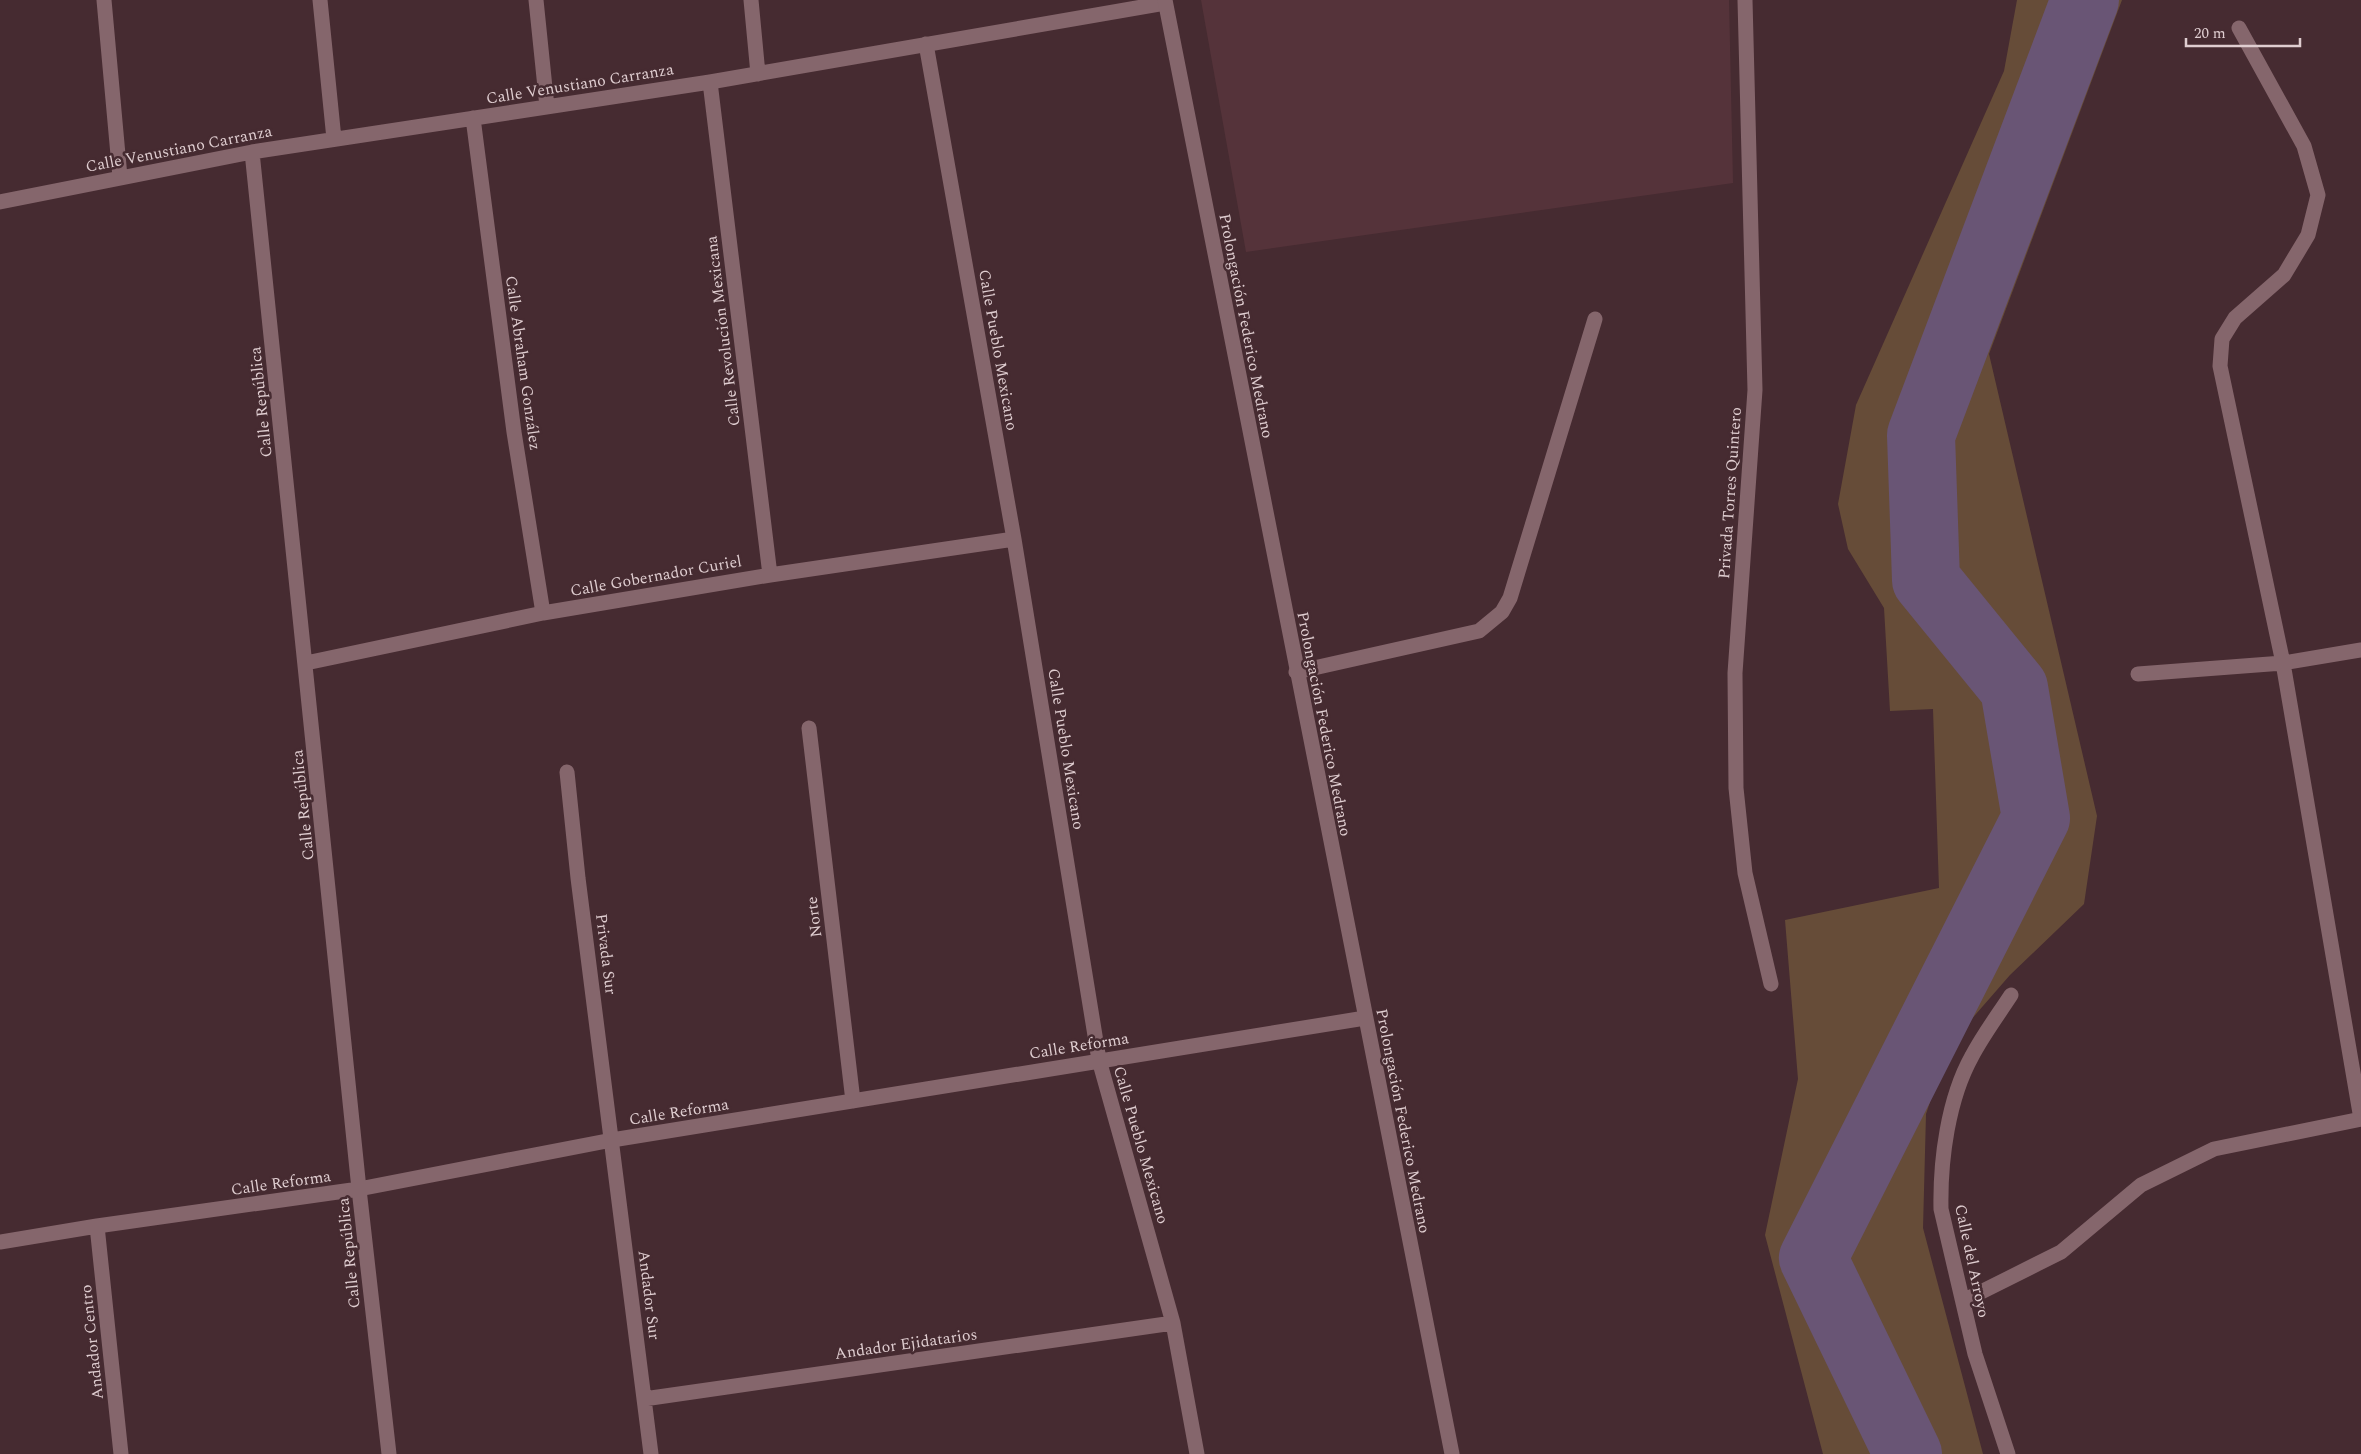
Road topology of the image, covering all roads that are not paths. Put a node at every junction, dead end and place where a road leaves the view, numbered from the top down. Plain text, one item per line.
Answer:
1 (104, 0) edge
2 (320, 0) edge
3 (536, 0) edge
4 (751, 0) edge
5 (1745, 0) edge
6 (1165, 2) edge
7 (2239, 28) dead end
8 (926, 44) junction
9 (758, 74) junction
10 (710, 82) junction
11 (546, 107) junction
12 (473, 118) junction
13 (334, 139) junction
14 (252, 152) junction
15 (120, 177) junction
16 (0, 202) edge
17 (1595, 318) dead end
18 (1014, 539) junction
19 (770, 575) junction
20 (543, 613) junction
21 (2361, 650) edge
22 (306, 663) junction
23 (2283, 663) junction
24 (1296, 672) junction
25 (2138, 674) dead end
26 (809, 728) dead end
27 (567, 772) dead end
28 (1771, 984) dead end
29 (2011, 995) dead end
30 (1365, 1018) junction
31 (1099, 1060) junction
32 (854, 1101) junction
33 (2361, 1119) edge
34 (612, 1140) junction
35 (359, 1190) junction
36 (97, 1226) junction
37 (0, 1242) edge
38 (1963, 1301) junction
39 (1173, 1323) junction
40 (644, 1399) junction
41 (121, 1454) edge
42 (389, 1454) edge
43 (651, 1454) edge
44 (1197, 1454) edge
45 (1452, 1454) edge
46 (2008, 1454) edge

1 - 15 street
2 - 13 street
3 - 11 street
4 - 9 street
5 - 28 street, Privada Torres Quintero
6 - 8 street, Calle Venustiano Carranza
6 - 24 street, Prolongación Federico Medrano
7 - 23 street
8 - 9 street, Calle Venustiano Carranza
8 - 18 street, Calle Pueblo Mexicano
9 - 10 street, Calle Venustiano Carranza
10 - 11 street, Calle Venustiano Carranza
10 - 19 street, Calle Revolución Mexicana
11 - 12 street, Calle Venustiano Carranza
12 - 13 street, Calle Venustiano Carranza
12 - 20 street, Calle Abraham González
13 - 14 street, Calle Venustiano Carranza
14 - 15 street, Calle Venustiano Carranza
14 - 22 street, Calle República
15 - 16 street, Calle Venustiano Carranza
17 - 24 street
18 - 19 street, Calle Gobernador Curiel
18 - 31 street, Calle Pueblo Mexicano
19 - 20 street, Calle Gobernador Curiel
20 - 22 street, Calle Gobernador Curiel
21 - 23 street
22 - 35 street, Calle República
23 - 25 street
23 - 33 street
24 - 30 street, Prolongación Federico Medrano
26 - 32 street, Norte
27 - 34 street, Privada Sur
29 - 38 street, Calle del Arroyo
30 - 31 street, Calle Reforma
30 - 45 street, Prolongación Federico Medrano
31 - 32 street, Calle Reforma
31 - 39 street, Calle Pueblo Mexicano
32 - 34 street, Calle Reforma
33 - 38 street
34 - 35 street, Calle Reforma
34 - 40 street, Andador Sur
35 - 36 street, Calle Reforma
35 - 42 street, Calle República
36 - 37 street, Calle Reforma
36 - 41 street, Andador Centro
38 - 46 street, Calle del Arroyo
39 - 40 street, Andador Ejidatarios
39 - 44 street, Calle Pueblo Mexicano
40 - 43 street, Andador Sur

